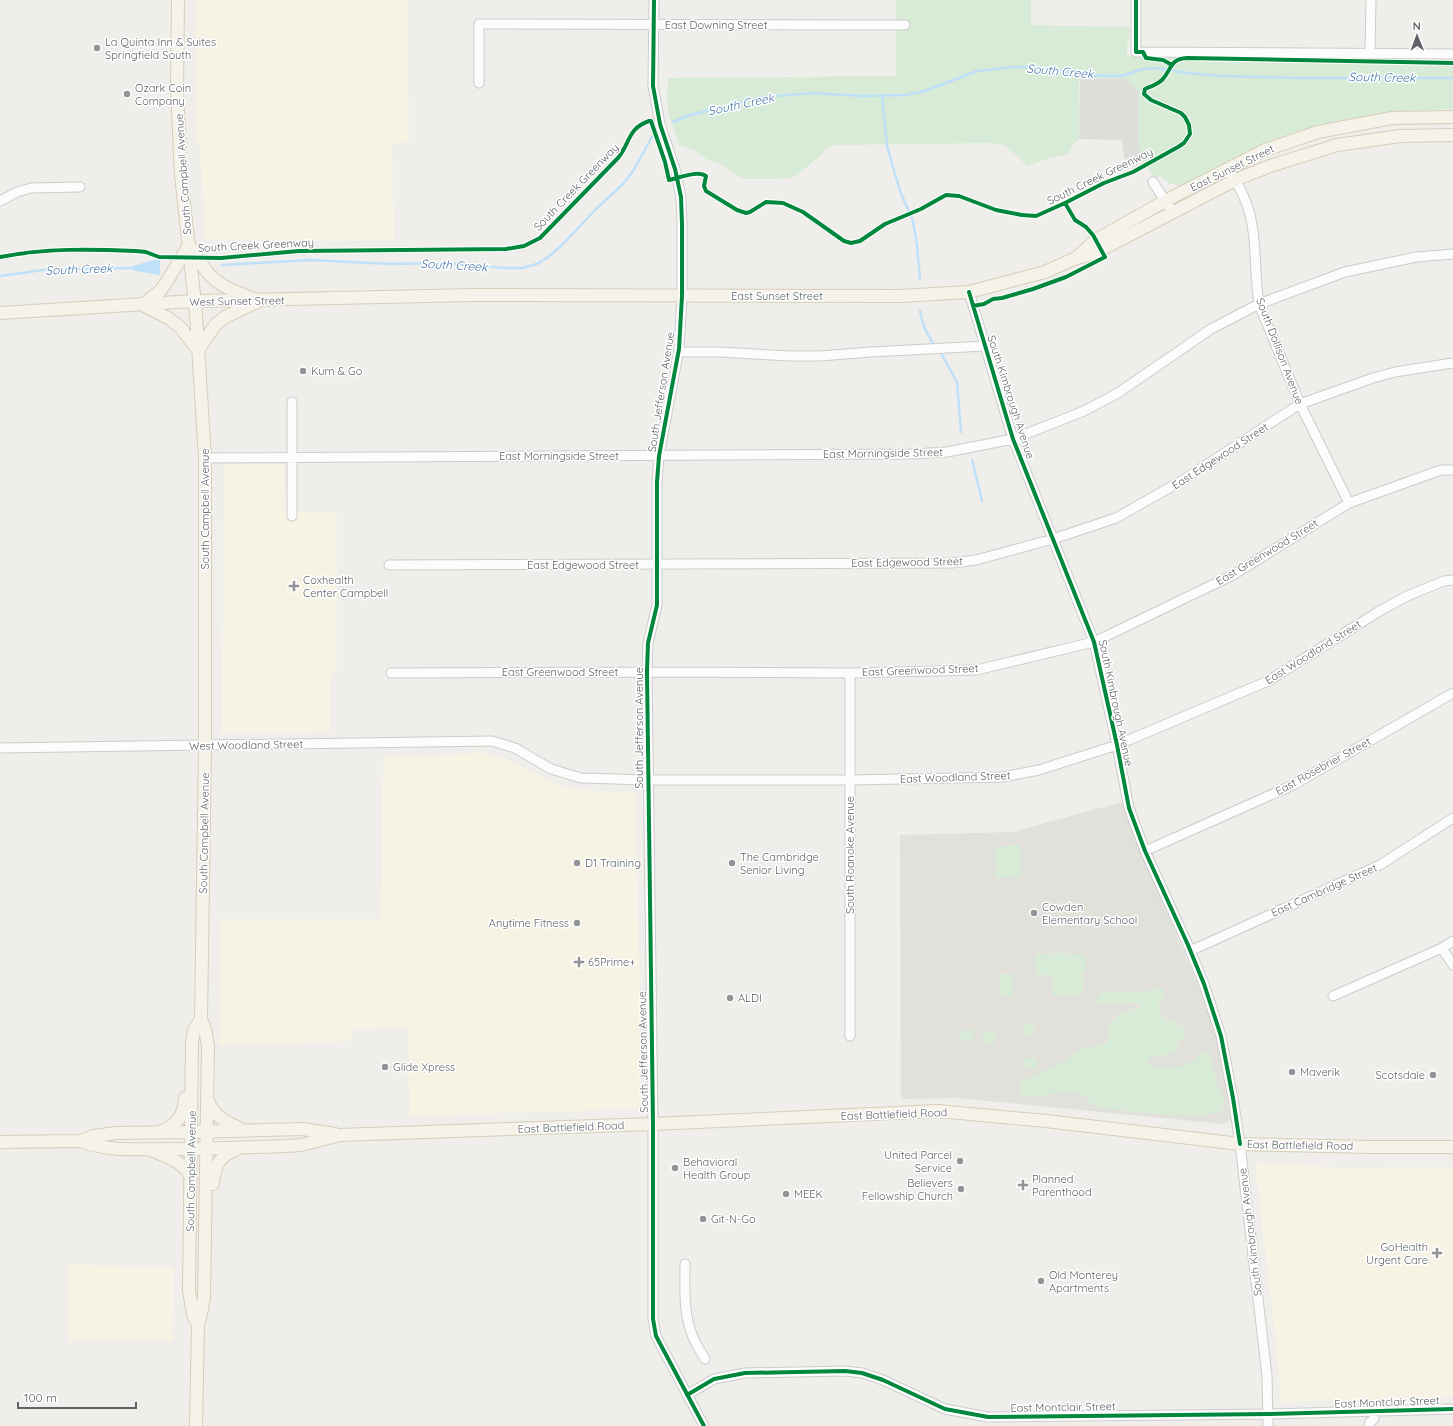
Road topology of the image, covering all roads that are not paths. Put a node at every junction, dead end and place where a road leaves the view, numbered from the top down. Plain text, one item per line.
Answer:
1 (178, 0) edge
2 (654, 0) edge
3 (1136, 0) edge
4 (1371, 0) edge
5 (653, 25) junction
6 (905, 25) dead end
7 (1370, 53) junction
8 (1453, 54) edge
9 (479, 83) dead end
10 (1453, 117) edge
11 (1453, 135) edge
12 (1228, 170) junction
13 (1235, 180) junction
14 (1153, 182) dead end
15 (80, 187) dead end
16 (0, 201) edge
17 (1165, 201) junction
18 (1173, 213) junction
19 (188, 245) junction
20 (1453, 254) edge
21 (1074, 259) junction
22 (969, 292) junction
23 (474, 296) joint
24 (682, 296) junction
25 (259, 300) junction
26 (194, 301) junction
27 (143, 304) junction
28 (1259, 304) junction
29 (0, 313) edge
30 (985, 346) junction
31 (198, 350) junction
32 (679, 352) junction
33 (1453, 363) edge
34 (292, 402) dead end
35 (1300, 404) junction
36 (1013, 439) junction
37 (659, 456) junction
38 (291, 457) junction
39 (205, 458) junction
40 (1453, 470) edge
41 (1349, 503) junction
42 (292, 516) dead end
43 (1053, 539) junction
44 (658, 564) junction
45 (389, 565) dead end
46 (1453, 580) edge
47 (1094, 642) junction
48 (647, 672) junction
49 (850, 673) junction
50 (391, 674) dead end
51 (1453, 693) edge
52 (492, 741) joint
53 (1117, 745) junction
54 (205, 746) junction
55 (0, 748) edge
56 (648, 780) junction
57 (850, 780) junction
58 (1453, 818) edge
59 (1145, 851) junction
60 (1453, 941) edge
61 (1442, 948) junction
62 (1190, 951) junction
63 (1453, 965) edge
64 (1333, 996) dead end
65 (201, 1019) junction
66 (850, 1036) dead end
67 (192, 1052) junction
68 (207, 1099) junction
69 (653, 1124) junction
70 (244, 1131) junction
71 (160, 1132) junction
72 (191, 1132) junction
73 (207, 1132) junction
74 (340, 1135) junction
75 (80, 1141) junction
76 (0, 1142) edge
77 (1240, 1144) junction
78 (244, 1147) junction
79 (1453, 1147) edge
80 (148, 1149) junction
81 (191, 1149) junction
82 (207, 1149) junction
83 (191, 1177) junction
84 (205, 1247) junction
85 (685, 1264) dead end
86 (198, 1324) junction
87 (704, 1359) dead end
88 (687, 1395) junction
89 (1453, 1409) edge
90 (1268, 1414) junction
91 (1374, 1421) edge
92 (196, 1426) edge
93 (704, 1426) edge
94 (1268, 1426) edge

1 - 19 main road, South Campbell Avenue
2 - 5 street, South Jefferson Avenue
3 - 7 street
4 - 7 street
5 - 6 street, East Downing Street
5 - 9 street, East Downing Street
5 - 24 street, South Jefferson Avenue
7 - 8 street
10 - 12 main road, East Sunset Street
11 - 13 main road, East Sunset Street
12 - 13 street, South Dollison Avenue
12 - 17 main road, East Sunset Street
13 - 18 main road, East Sunset Street
13 - 28 street, South Dollison Avenue
14 - 17 street
15 - 16 street
17 - 18 street
17 - 21 main road, East Sunset Street
18 - 21 main road, East Sunset Street
19 - 25 main road
19 - 26 main road, South Campbell Avenue
19 - 27 main road
20 - 28 street, East Morningside Street
21 - 22 main road, East Sunset Street
22 - 24 main road, East Sunset Street
22 - 30 street, South Kimbrough Avenue
23 - 24 main road, East Sunset Street
23 - 25 main road, West Sunset Street
24 - 32 street, South Jefferson Avenue
25 - 26 main road, West Sunset Street
25 - 31 main road
26 - 27 main road, West Sunset Street
26 - 31 main road, South Campbell Avenue
27 - 29 main road, West Sunset Street
27 - 31 main road
28 - 35 street, South Dollison Avenue
28 - 36 street, East Morningside Street
30 - 32 street
30 - 36 street, South Kimbrough Avenue
31 - 39 main road, South Campbell Avenue
32 - 37 street, South Jefferson Avenue
33 - 35 street, East Edgewood Street
34 - 38 street
35 - 41 street, South Dollison Avenue
35 - 43 street, East Edgewood Street
36 - 37 street, East Morningside Street
36 - 43 street, South Kimbrough Avenue
37 - 38 street, East Morningside Street
37 - 44 street, South Jefferson Avenue
38 - 39 street, East Morningside Street
38 - 42 street
39 - 54 main road, South Campbell Avenue
40 - 41 street, East Greenwood Street
41 - 47 street, East Greenwood Street
43 - 44 street, East Edgewood Street
43 - 47 street, South Kimbrough Avenue
44 - 45 street, East Edgewood Street
44 - 48 street, South Jefferson Avenue
46 - 53 street, East Woodland Street
47 - 49 street, East Greenwood Street
47 - 53 street, South Kimbrough Avenue
48 - 49 street, East Greenwood Street
48 - 50 street, East Greenwood Street
48 - 56 street, South Jefferson Avenue
49 - 57 street, South Roanoke Avenue
51 - 59 street, East Rosebrier Street
52 - 54 street, West Woodland Street
52 - 56 street, East Woodland Street
53 - 57 street, East Woodland Street
53 - 59 street, South Kimbrough Avenue
54 - 55 street, West Woodland Street
54 - 65 main road, South Campbell Avenue
56 - 57 street, East Woodland Street
56 - 69 street, South Jefferson Avenue
57 - 66 street, South Roanoke Avenue
58 - 62 street, East Cambridge Street
59 - 62 street, South Kimbrough Avenue
60 - 61 street
61 - 63 street
61 - 64 street
62 - 77 street, South Kimbrough Avenue
65 - 67 main road, South Campbell Avenue
65 - 68 main road, South Campbell Avenue
67 - 71 main road
67 - 72 main road, South Campbell Avenue
68 - 70 main road
68 - 73 main road, South Campbell Avenue
69 - 74 main road, East Battlefield Road
69 - 77 main road, East Battlefield Road
69 - 88 street, South Jefferson Avenue
70 - 73 main road
70 - 74 main road
71 - 72 main road
71 - 75 main road
72 - 73 main road
72 - 81 main road, South Campbell Avenue
73 - 82 main road, South Campbell Avenue
74 - 78 main road
75 - 76 main road
75 - 80 main road
77 - 79 main road, East Battlefield Road
77 - 90 street, South Kimbrough Avenue
78 - 82 main road
78 - 84 main road
80 - 81 main road
80 - 83 main road
81 - 82 main road
81 - 83 main road, South Campbell Avenue
82 - 84 main road, South Campbell Avenue
83 - 86 main road, South Campbell Avenue
84 - 86 main road, South Campbell Avenue
85 - 87 street
86 - 92 main road, South Campbell Avenue
88 - 90 street, East Montclair Street
88 - 93 street, South Jefferson Avenue
89 - 91 street, East Montclair Street
90 - 91 street, East Montclair Street
90 - 94 street, South Kimbrough Avenue

